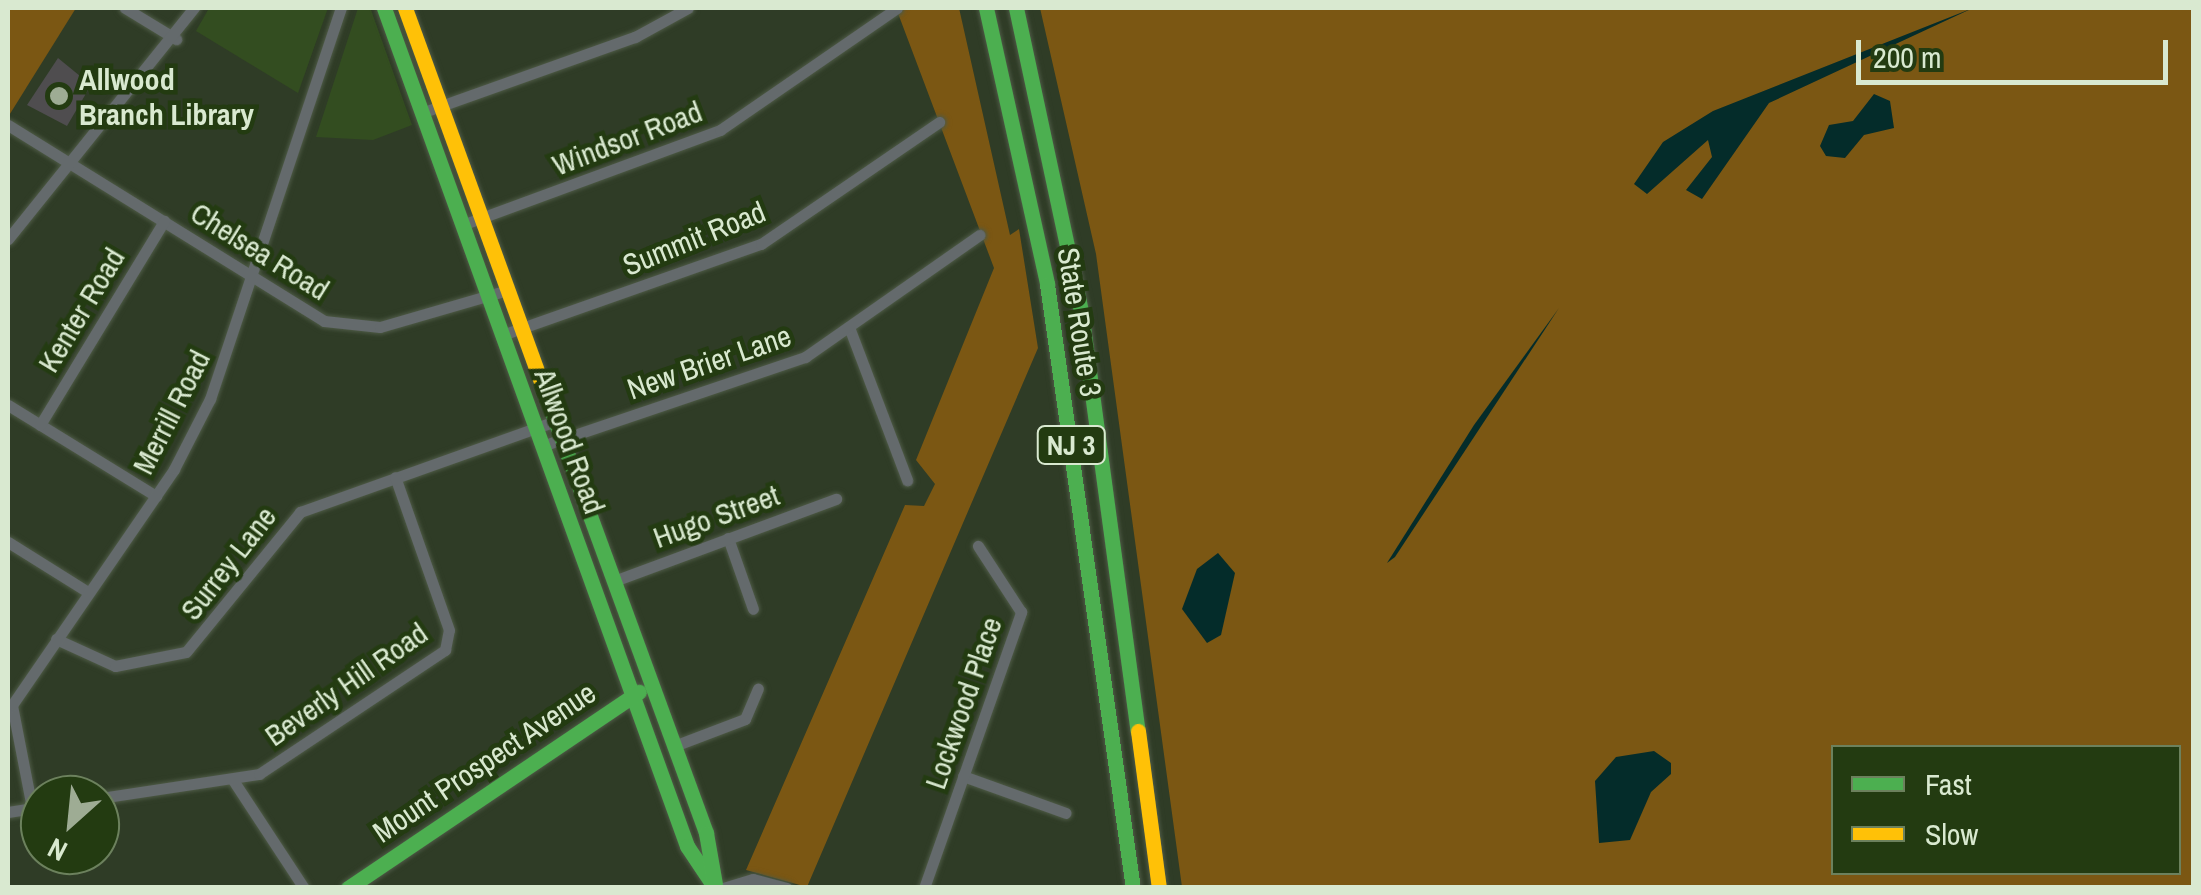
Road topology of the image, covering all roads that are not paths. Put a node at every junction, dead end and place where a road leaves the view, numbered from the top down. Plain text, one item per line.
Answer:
1 (125, 8) edge
2 (194, 8) edge
3 (341, 8) edge
4 (384, 8) edge
5 (405, 8) edge
6 (688, 8) edge
7 (897, 8) edge
8 (986, 8) edge
9 (1016, 8) edge
10 (176, 39) junction
11 (440, 107) junction
12 (422, 113) junction
13 (939, 122) dead end
14 (8, 126) edge
15 (64, 160) junction
16 (481, 218) junction
17 (164, 221) junction
18 (462, 225) junction
19 (979, 235) dead end
20 (8, 239) edge
21 (255, 278) junction
22 (507, 290) junction
23 (488, 296) junction
24 (849, 327) junction
25 (521, 329) junction
26 (502, 336) junction
27 (8, 404) edge
28 (555, 422) junction
29 (40, 424) junction
30 (536, 428) junction
31 (562, 439) junction
32 (542, 446) junction
33 (396, 477) junction
34 (907, 480) dead end
35 (156, 496) junction
36 (836, 498) dead end
37 (728, 538) junction
38 (8, 542) edge
39 (978, 546) dead end
40 (614, 581) junction
41 (88, 592) junction
42 (753, 609) dead end
43 (1125, 631) junction
44 (56, 639) junction
45 (651, 684) junction
46 (758, 689) dead end
47 (633, 696) junction
48 (8, 716) edge
49 (674, 746) junction
50 (26, 775) edge
51 (963, 776) junction
52 (233, 780) junction
53 (120, 795) edge
54 (1066, 813) dead end
55 (304, 888) edge
56 (348, 888) edge
57 (718, 888) edge
58 (787, 888) edge
59 (924, 888) edge
60 (1133, 888) edge
61 (1159, 888) edge
62 (1170, 888) edge

1 - 10 street
2 - 10 street
3 - 21 street, Merrill Road
4 - 12 main road, Allwood Road
5 - 11 main road, Allwood Road
6 - 11 street
7 - 16 street, Windsor Road
8 - 60 main road, State Route 3 / NJ 3
9 - 43 main road, State Route 3 / NJ 3
10 - 15 street
11 - 12 street
11 - 16 main road, Allwood Road
12 - 18 main road, Allwood Road
13 - 25 street, Summit Road
14 - 15 street, Chelsea Road
15 - 17 street, Chelsea Road
15 - 20 street
16 - 18 street, Windsor Road
16 - 22 main road, Allwood Road
17 - 21 street, Chelsea Road
17 - 29 street, Kenter Road
18 - 23 main road, Allwood Road
19 - 24 street, New Brier Lane
21 - 23 street, Chelsea Road
21 - 35 street, Merrill Road
22 - 23 street, Chelsea Road
22 - 25 main road, Allwood Road
23 - 26 main road, Allwood Road
24 - 31 street, New Brier Lane
24 - 34 street
25 - 26 street, Summit Road
25 - 28 main road, Allwood Road
26 - 30 main road, Allwood Road
27 - 29 street
28 - 30 street, Surrey Lane
28 - 31 main road, Allwood Road
29 - 35 street
30 - 32 main road, Allwood Road
30 - 33 street, Surrey Lane
31 - 32 street, New Brier Lane
31 - 40 main road, Allwood Road
32 - 47 main road, Allwood Road
33 - 44 street, Surrey Lane
33 - 52 street, Beverly Hill Road
35 - 41 street, Merrill Road
36 - 37 street, Hugo Street
37 - 40 street, Hugo Street
37 - 42 street
38 - 41 street
39 - 51 street, Lockwood Place
40 - 45 main road, Allwood Road
41 - 44 street, Merrill Road
43 - 61 main road, State Route 3 / NJ 3
43 - 62 main road
44 - 48 street, Merrill Road
45 - 47 main road, Mount Prospect Avenue
45 - 49 main road, Allwood Road
46 - 49 street
47 - 56 main road, Mount Prospect Avenue
47 - 57 main road, Allwood Road
48 - 50 street, Merrill Road
49 - 57 main road, Allwood Road
51 - 54 street
51 - 59 street, Lockwood Place
52 - 53 street, Beverly Hill Road
52 - 55 street
57 - 58 street

